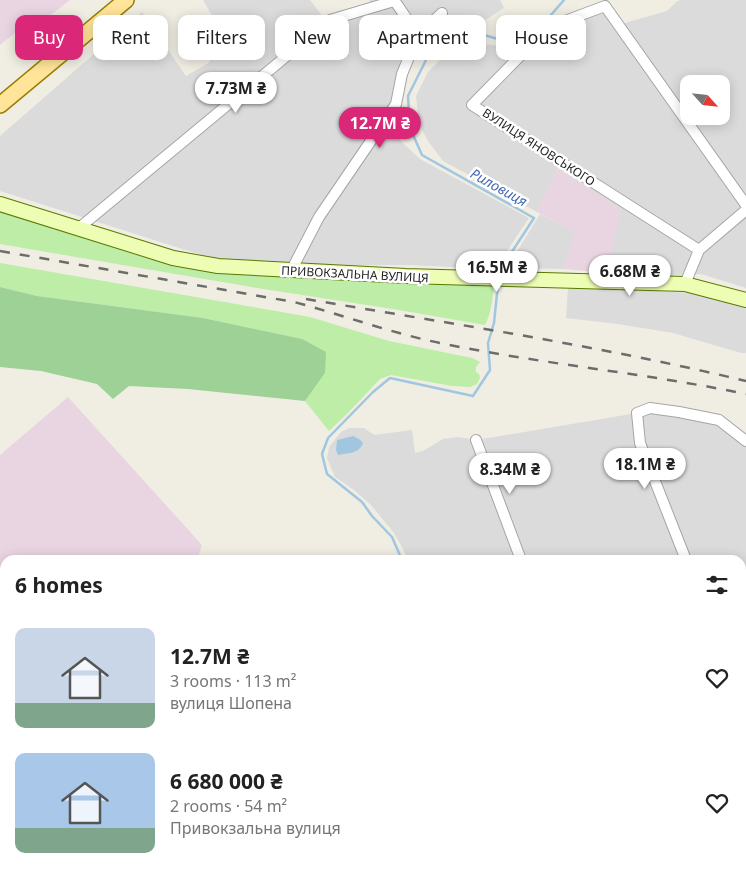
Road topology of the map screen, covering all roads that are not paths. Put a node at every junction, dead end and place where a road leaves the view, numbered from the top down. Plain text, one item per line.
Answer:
1 (126, 0) edge
2 (394, 1) edge
3 (404, 15) edge
4 (408, 60) edge
5 (0, 105) edge
6 (0, 204) edge
7 (746, 206) edge
8 (746, 210) edge
9 (79, 228) junction
10 (700, 250) junction
11 (291, 271) junction
12 (685, 284) junction
13 (746, 300) edge
14 (476, 440) dead end
15 (746, 441) edge
16 (519, 555) edge
17 (684, 555) edge

1 - 5 main road
2 - 3 street
2 - 9 street
4 - 11 street
6 - 9 street, ПРИВОКЗАЛЬНА ВУЛИЦЯ
7 - 10 street, ВУЛИЦЯ ЯНОВСЬКОГО
8 - 10 street
9 - 11 street, ПРИВОКЗАЛЬНА ВУЛИЦЯ
10 - 12 street
11 - 12 street, ПРИВОКЗАЛЬНА ВУЛИЦЯ
12 - 13 street, ПРИВОКЗАЛЬНА ВУЛИЦЯ
14 - 16 street
15 - 17 street

